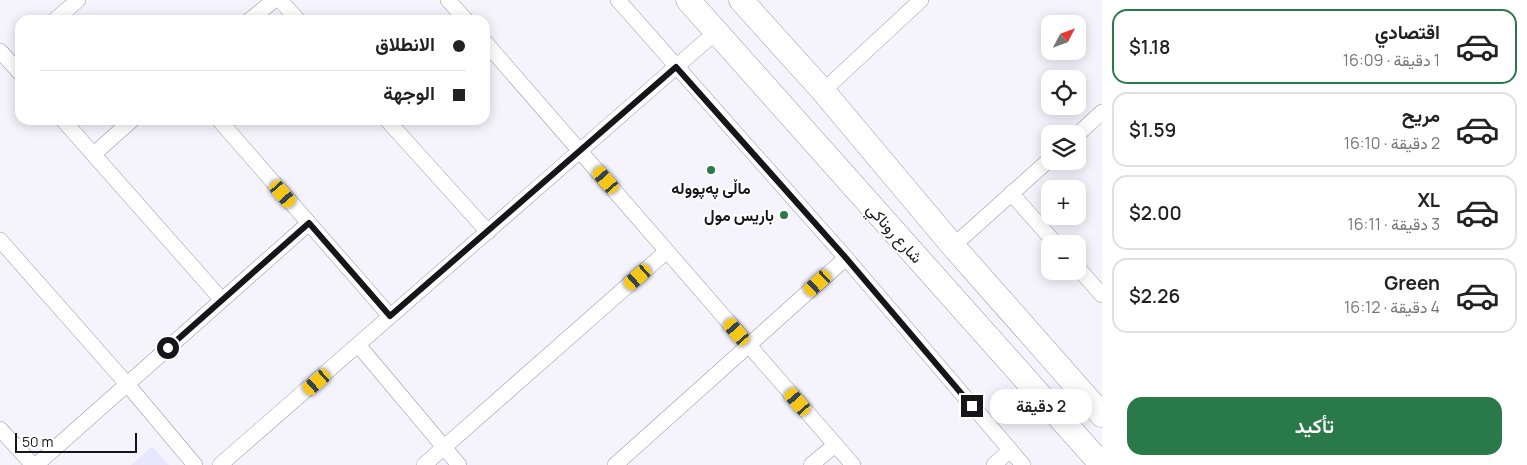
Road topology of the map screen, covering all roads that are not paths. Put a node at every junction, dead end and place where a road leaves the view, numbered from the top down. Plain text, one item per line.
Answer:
1 (78, 0) edge
2 (274, 0) edge
3 (280, 0) edge
4 (448, 0) edge
5 (618, 0) edge
6 (688, 0) edge
7 (741, 0) edge
8 (921, 0) edge
9 (61, 15) edge
10 (256, 15) edge
11 (294, 15) edge
12 (462, 15) edge
13 (716, 32) junction
14 (490, 48) edge
15 (676, 67) junction
16 (823, 91) junction
17 (1102, 112) edge
18 (68, 125) edge
19 (126, 125) edge
20 (223, 125) edge
21 (392, 125) edge
22 (1086, 127) edge
23 (581, 151) junction
24 (94, 154) junction
25 (1041, 166) edge
26 (1011, 193) junction
27 (909, 194) junction
28 (882, 218) junction
29 (309, 223) junction
30 (488, 232) junction
31 (1048, 235) edge
32 (0, 240) edge
33 (953, 246) junction
34 (667, 251) junction
35 (846, 258) junction
36 (1086, 277) edge
37 (1102, 295) edge
38 (222, 300) junction
39 (390, 316) junction
40 (359, 346) junction
41 (748, 346) junction
42 (127, 384) junction
43 (1099, 410) edge
44 (0, 429) edge
45 (834, 445) junction
46 (444, 447) junction
47 (1010, 450) junction
48 (34, 465) edge
49 (195, 465) edge
50 (220, 465) edge
51 (424, 465) edge
52 (459, 465) edge
53 (615, 465) edge
54 (812, 465) edge
55 (853, 465) edge
56 (994, 465) edge
57 (1022, 465) edge
58 (1102, 465) edge

1 - 9 street
2 - 10 street
3 - 11 street
4 - 12 street
5 - 15 street
6 - 13 main road, شارع روناكي
7 - 16 main road
8 - 16 street
13 - 15 street
13 - 28 main road, شارع روناكي
14 - 23 street
15 - 23 street
15 - 35 street
16 - 27 main road
17 - 22 street
18 - 24 street
19 - 24 street
20 - 29 street
21 - 30 street
23 - 30 street
23 - 34 street
24 - 38 street
25 - 26 street
26 - 31 street
26 - 33 street
27 - 28 main road
27 - 33 main road
28 - 58 main road, شارع روناكي
29 - 38 street
29 - 39 street
30 - 39 street
32 - 42 street
33 - 43 main road
34 - 41 street
34 - 46 street
35 - 41 street
35 - 47 street
36 - 37 street
38 - 42 street
39 - 40 street
40 - 46 street
40 - 50 street
41 - 45 street
41 - 53 street
42 - 48 street
42 - 49 street
44 - 48 street
45 - 54 street
45 - 55 street
46 - 51 street
46 - 52 street
47 - 56 street
47 - 57 street

